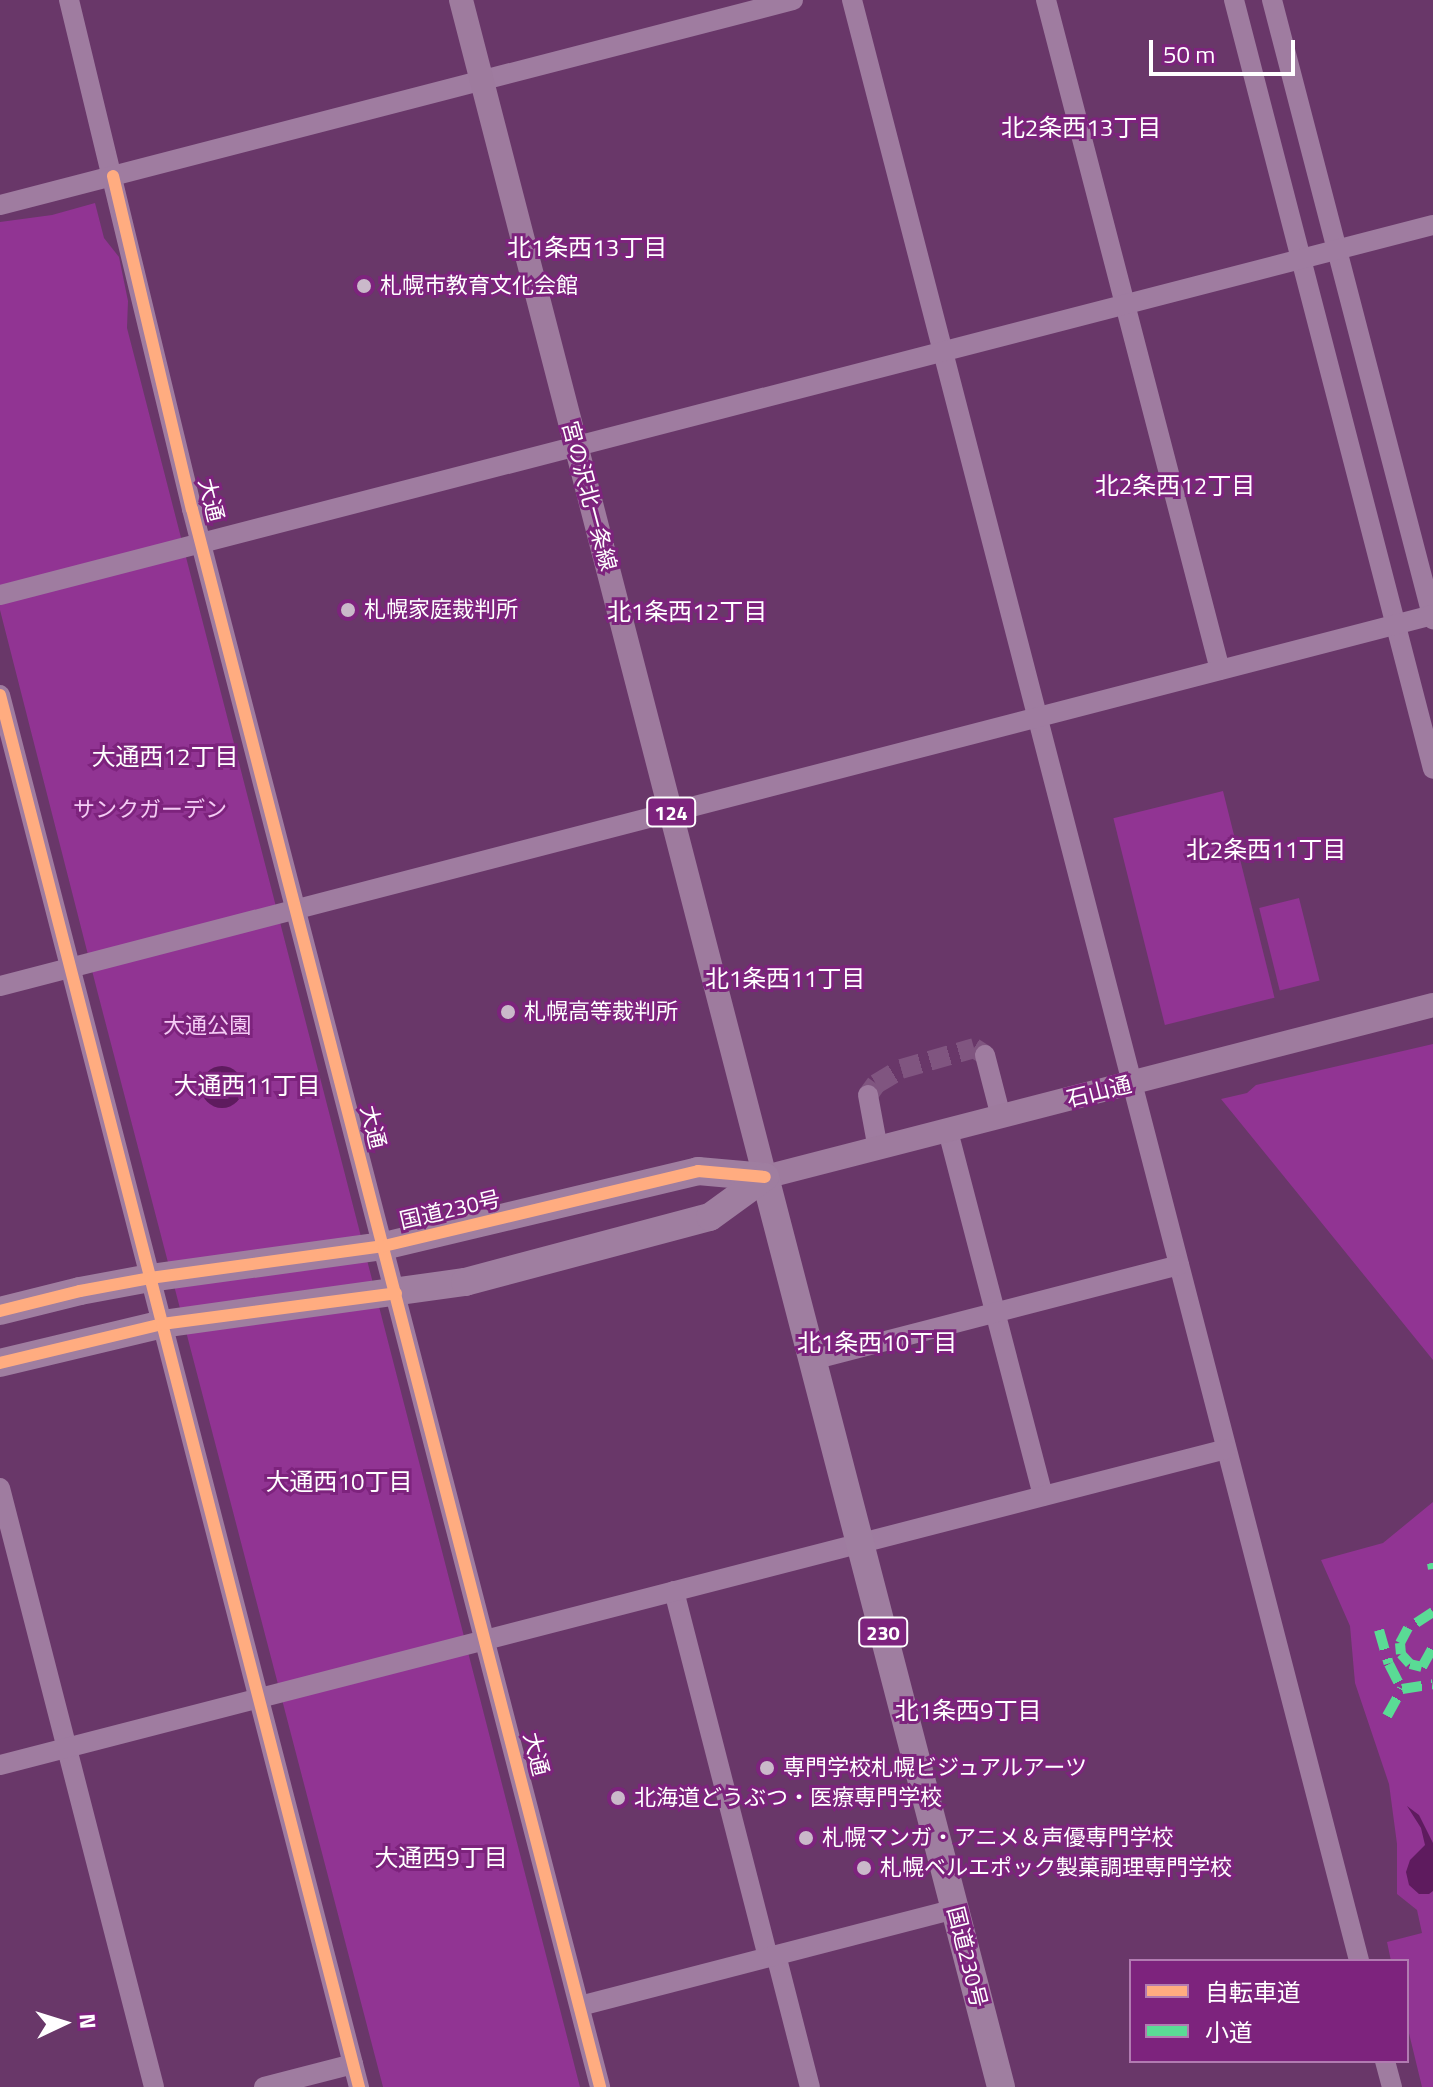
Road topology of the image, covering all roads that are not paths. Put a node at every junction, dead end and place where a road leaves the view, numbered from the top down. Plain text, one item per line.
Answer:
1 (69, 0) edge
2 (461, 0) edge
3 (793, 0) edge
4 (852, 0) edge
5 (1046, 0) edge
6 (1234, 0) edge
7 (1272, 0) edge
8 (482, 80) junction
9 (113, 176) junction
10 (0, 205) edge
11 (1433, 225) edge
12 (1336, 250) junction
13 (1301, 259) junction
14 (1125, 305) junction
15 (942, 352) junction
16 (576, 446) junction
17 (201, 544) junction
18 (0, 595) edge
19 (1433, 617) edge
20 (1397, 624) junction
21 (1220, 670) junction
22 (0, 695) edge
23 (1038, 717) junction
24 (1433, 769) edge
25 (671, 812) junction
26 (296, 909) junction
27 (70, 967) junction
28 (0, 986) edge
29 (1433, 1005) edge
30 (985, 1055) dead end
31 (1132, 1084) junction
32 (868, 1095) dead end
33 (1001, 1117) junction
34 (948, 1131) junction
35 (878, 1149) junction
36 (765, 1177) junction
37 (384, 1246) junction
38 (1179, 1265) junction
39 (150, 1278) junction
40 (396, 1293) junction
41 (0, 1311) edge
42 (994, 1313) junction
43 (162, 1324) junction
44 (812, 1360) junction
45 (0, 1363) edge
46 (1226, 1449) junction
47 (0, 1488) edge
48 (1043, 1496) junction
49 (860, 1544) junction
50 (674, 1591) junction
51 (486, 1640) junction
52 (258, 1699) junction
53 (66, 1748) junction
54 (0, 1765) edge
55 (955, 1909) junction
56 (772, 1956) junction
57 (1358, 1959) edge
58 (580, 2006) junction
59 (1386, 2063) edge
60 (353, 2064) junction
61 (154, 2087) edge
62 (264, 2087) edge
63 (359, 2087) edge
64 (600, 2087) edge
65 (810, 2087) edge
66 (1001, 2087) edge
67 (1392, 2087) edge

1 - 9 street, 大通
2 - 8 main road, 宮の沢北一条線 / 124
3 - 8 street
4 - 15 street
5 - 14 street
6 - 13 street
7 - 12 street
8 - 9 street
8 - 16 main road, 宮の沢北一条線 / 124
9 - 10 street
9 - 17 street, 大通
11 - 12 street
12 - 13 street
12 - 19 street
13 - 14 street
13 - 20 street
14 - 15 street
14 - 21 street
15 - 16 street
15 - 23 street
16 - 17 street
16 - 25 main road, 宮の沢北一条線 / 124
17 - 18 street
17 - 26 street, 大通
19 - 20 street
20 - 21 street
20 - 24 street
21 - 23 street
22 - 27 street
23 - 25 street
23 - 31 street
25 - 26 street
25 - 36 main road, 宮の沢北一条線 / 124
26 - 27 street
26 - 37 street, 大通
27 - 28 street
27 - 39 street
29 - 31 main road, 石山通
30 - 33 street
31 - 33 main road, 石山通
31 - 38 street
32 - 35 street
33 - 34 main road, 石山通
34 - 35 main road, 石山通
34 - 42 street
35 - 36 main road, 石山通
36 - 37 highway, 国道230号
36 - 40 highway
36 - 44 highway, 国道230号 / 230
37 - 39 highway, 国道230号
37 - 40 street, 大通
38 - 42 street
38 - 46 street
39 - 41 highway, 国道230号
39 - 43 street
40 - 43 highway
40 - 51 street, 大通
42 - 44 street
42 - 48 street
43 - 45 highway
43 - 52 street
44 - 49 highway, 国道230号 / 230
46 - 48 street
46 - 57 street
47 - 53 street
48 - 49 street
49 - 50 street
49 - 55 highway, 国道230号 / 230
50 - 51 street
50 - 56 street
51 - 52 street
51 - 58 street, 大通
52 - 53 street
52 - 60 street
53 - 54 street
53 - 61 street
55 - 56 street
55 - 66 highway, 国道230号 / 230
56 - 58 street
56 - 65 street
58 - 64 street, 大通
59 - 67 street
60 - 62 street
60 - 63 street

